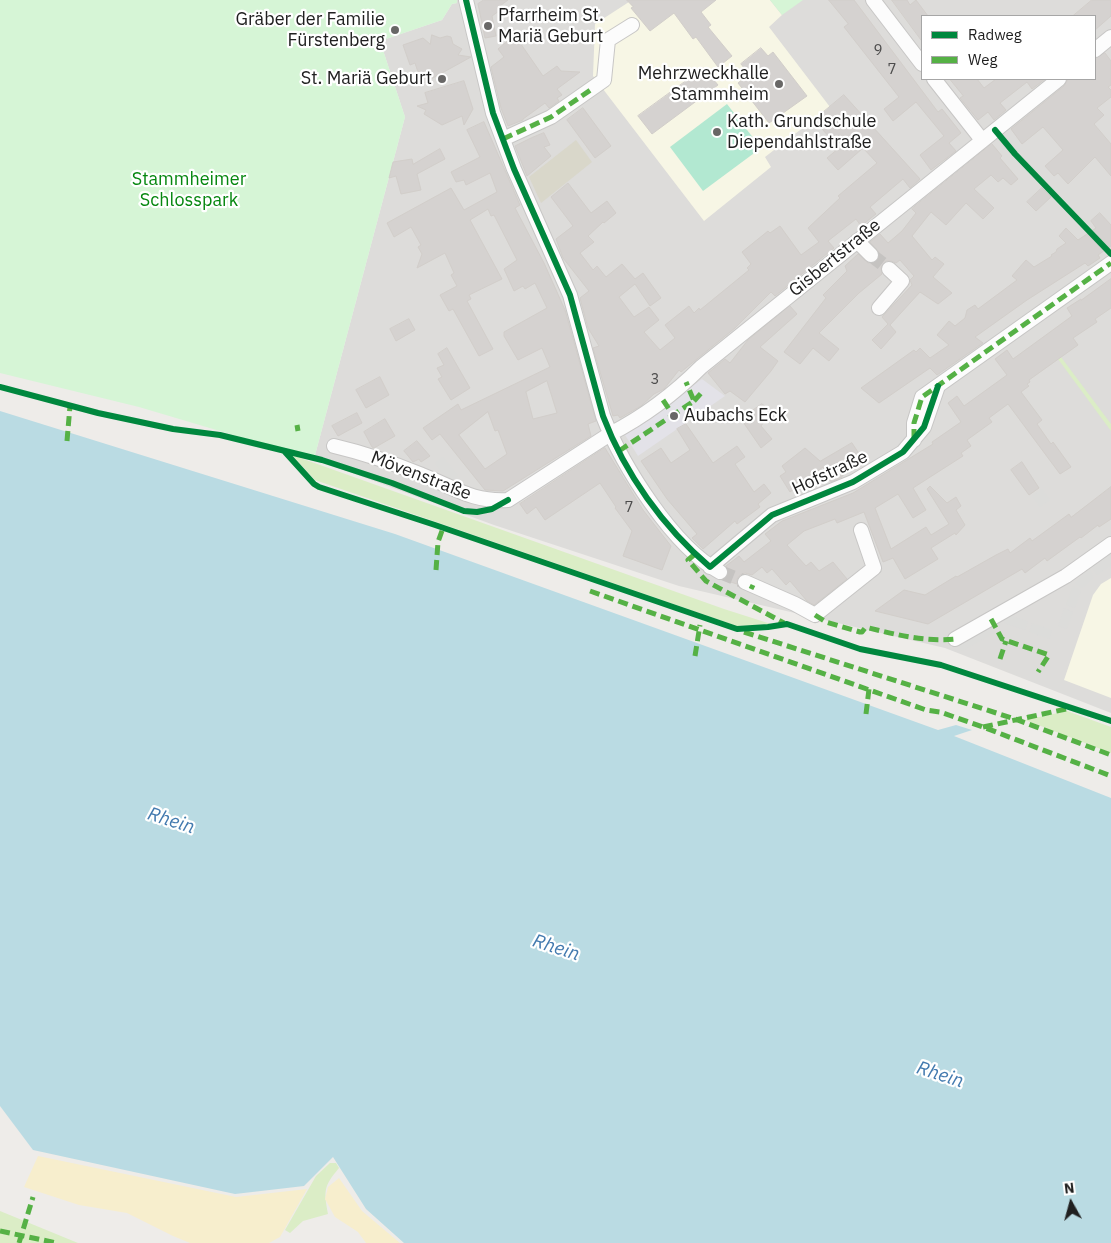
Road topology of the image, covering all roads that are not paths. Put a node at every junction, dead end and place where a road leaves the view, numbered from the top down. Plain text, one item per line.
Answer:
1 (466, 0) edge
2 (873, 0) edge
3 (632, 25) dead end
4 (1111, 37) edge
5 (1096, 49) edge
6 (921, 63) edge
7 (935, 80) edge
8 (1058, 80) edge
9 (502, 139) junction
10 (982, 140) junction
11 (857, 240) junction
12 (871, 256) tunnel mouth
13 (1111, 263) edge
14 (889, 269) tunnel mouth
15 (879, 308) dead end
16 (610, 434) junction
17 (334, 446) dead end
18 (861, 530) dead end
19 (1111, 544) edge
20 (745, 582) tunnel mouth
21 (955, 640) dead end

1 - 9 street
2 - 6 street
3 - 9 street
4 - 5 street
7 - 10 street
8 - 10 street, Gisbertstraße
9 - 16 street
10 - 11 street, Gisbertstraße
11 - 12 street
11 - 16 street, Gisbertstraße
13 - 16 street, Hofstraße
14 - 15 street
16 - 17 street, Mövenstraße
18 - 20 street
19 - 21 street

